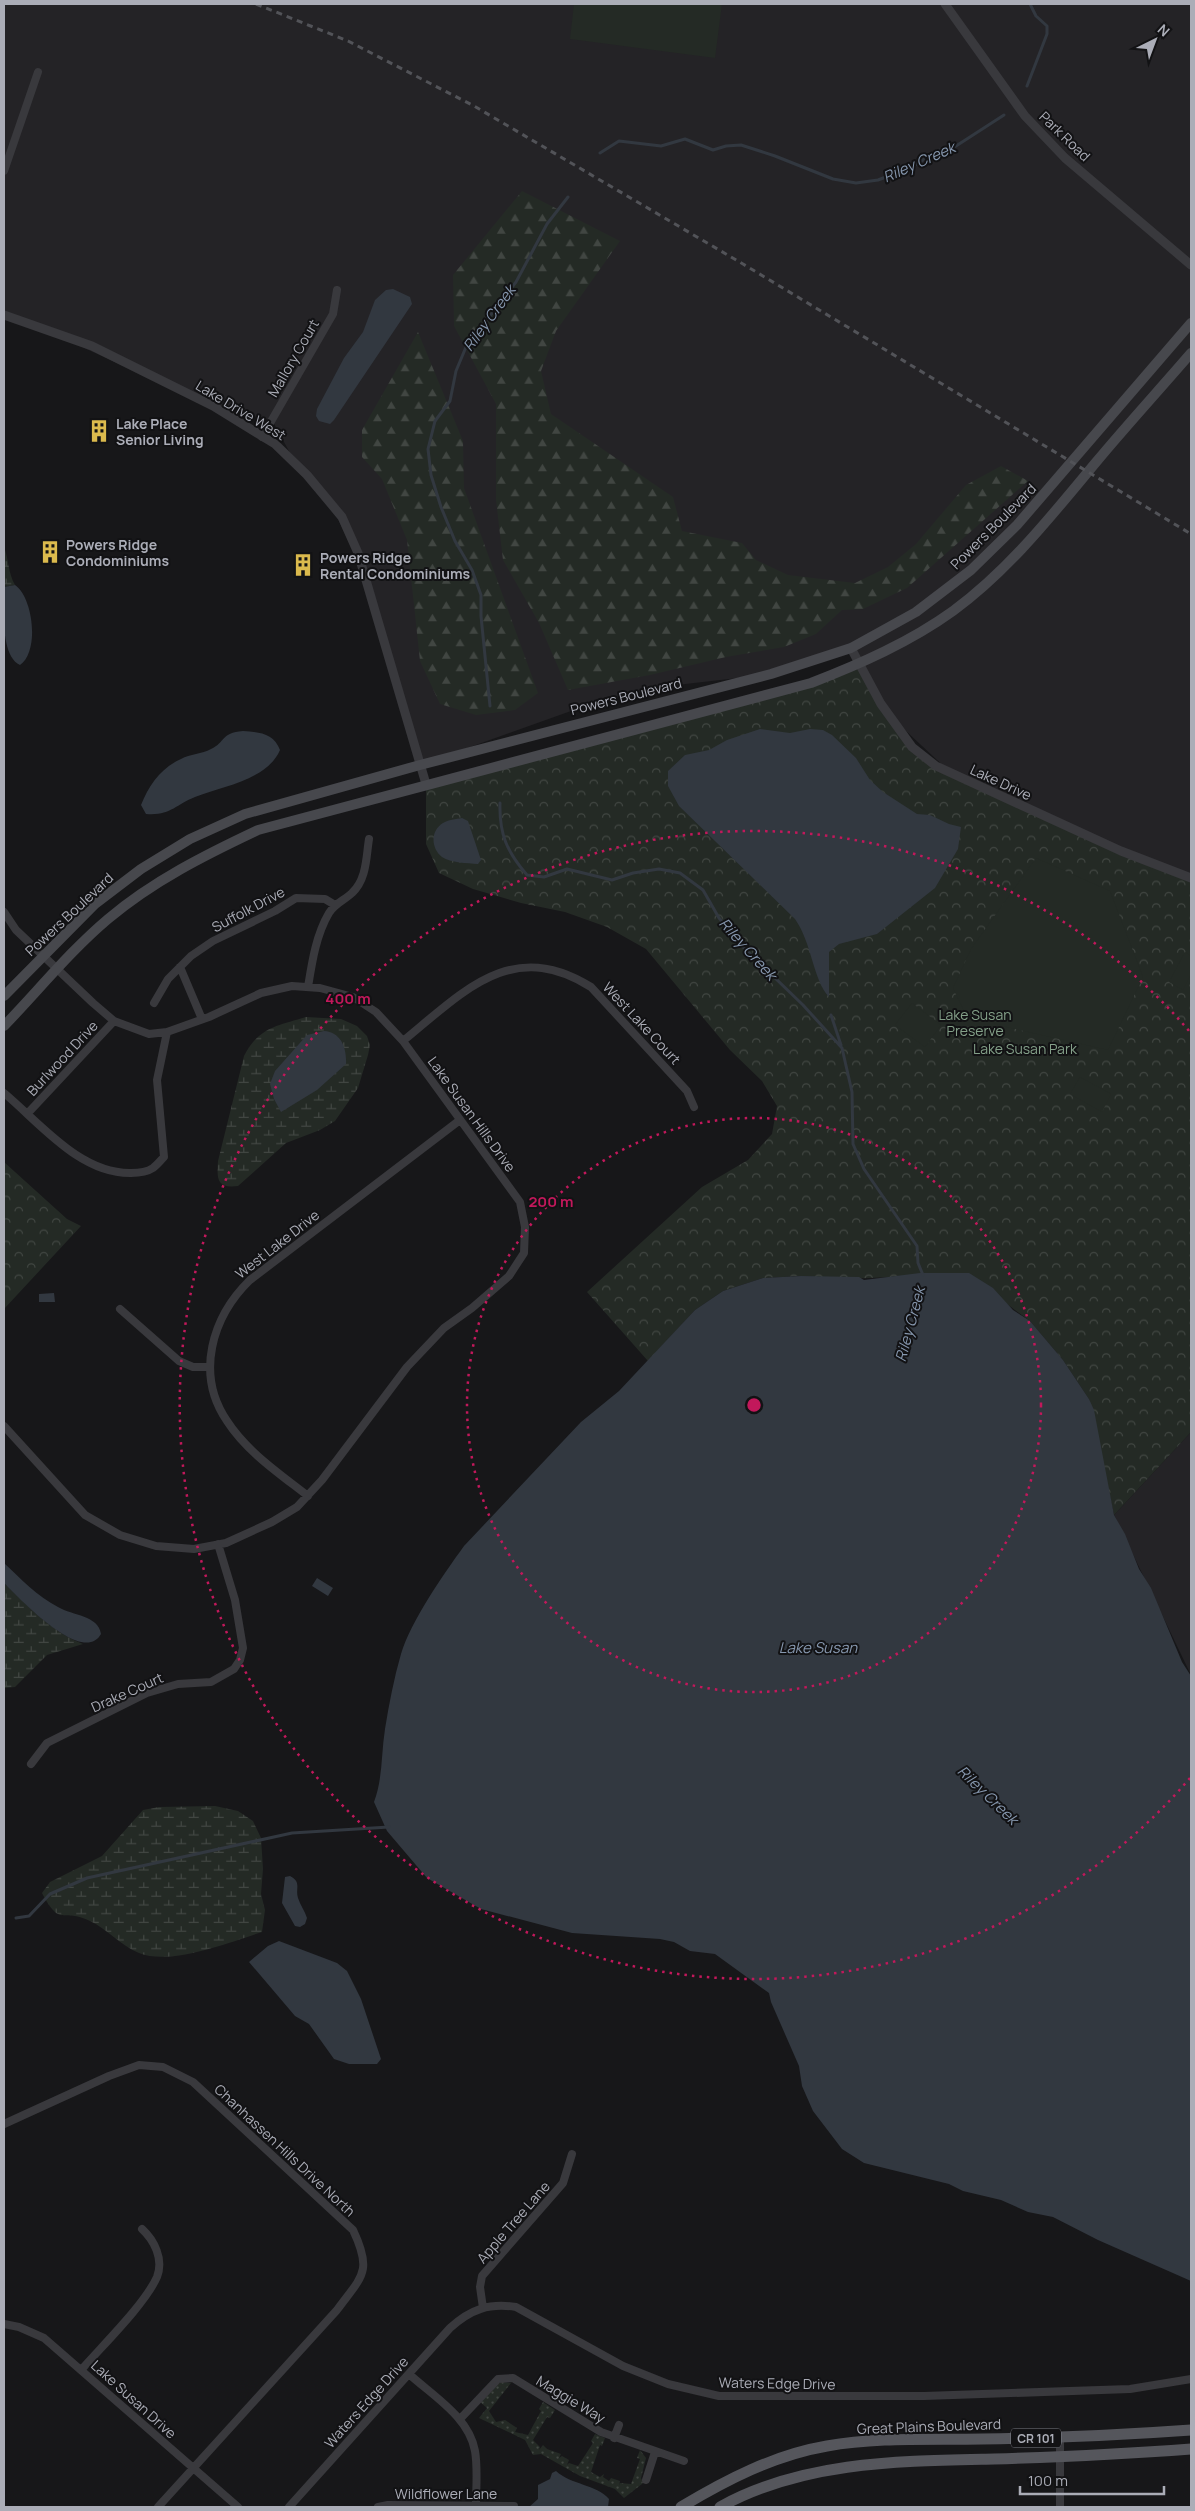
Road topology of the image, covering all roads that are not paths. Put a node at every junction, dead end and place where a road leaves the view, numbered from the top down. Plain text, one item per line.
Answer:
1 (944, 4) edge
2 (38, 72) dead end
3 (4, 171) edge
4 (1191, 264) edge
5 (337, 290) dead end
6 (4, 315) edge
7 (1191, 323) edge
8 (1191, 353) edge
9 (262, 436) junction
10 (851, 648) junction
11 (860, 664) junction
12 (420, 765) junction
13 (426, 784) junction
14 (369, 838) dead end
15 (1191, 878) edge
16 (335, 905) junction
17 (4, 912) edge
18 (44, 955) junction
19 (180, 967) junction
20 (58, 969) junction
21 (308, 987) junction
22 (4, 996) edge
23 (154, 1003) dead end
24 (202, 1019) junction
25 (114, 1021) junction
26 (4, 1026) edge
27 (167, 1032) junction
28 (403, 1041) junction
29 (4, 1093) edge
30 (694, 1107) dead end
31 (28, 1113) junction
32 (460, 1120) junction
33 (120, 1309) dead end
34 (209, 1367) junction
35 (4, 1426) edge
36 (308, 1496) junction
37 (218, 1544) junction
38 (31, 1764) dead end
39 (4, 2124) edge
40 (572, 2154) dead end
41 (142, 2229) dead end
42 (483, 2308) junction
43 (4, 2324) edge
44 (82, 2369) junction
45 (409, 2374) junction
46 (1191, 2379) edge
47 (460, 2419) junction
48 (619, 2425) dead end
49 (1191, 2430) edge
50 (1060, 2437) junction
51 (614, 2438) junction
52 (1191, 2449) edge
53 (656, 2452) junction
54 (1060, 2456) junction
55 (684, 2461) dead end
56 (192, 2469) junction
57 (646, 2480) dead end
58 (476, 2505) junction
59 (514, 2506) dead end
60 (158, 2507) edge
61 (238, 2507) edge
62 (289, 2507) edge
63 (378, 2507) edge
64 (680, 2507) edge
65 (720, 2507) edge
66 (1060, 2507) edge

1 - 4 street, Park Road
2 - 3 street
5 - 9 street, Mallory Court
6 - 9 street, Lake Drive West
7 - 10 main road, Powers Boulevard
8 - 11 main road
9 - 12 street, Lake Drive West
10 - 11 street, Lake Drive
10 - 12 main road, Powers Boulevard
11 - 13 main road
11 - 15 street, Lake Drive
12 - 13 street, Lake Drive West
12 - 18 main road, Powers Boulevard
13 - 20 main road
14 - 16 street
16 - 19 street, Suffolk Drive
16 - 21 street
17 - 18 street, Lake Susan Hills Drive
18 - 20 street, Lake Susan Hills Drive
18 - 22 main road, Powers Boulevard
19 - 23 street, Suffolk Drive
19 - 24 street
20 - 25 street, Lake Susan Hills Drive
20 - 26 main road
21 - 24 street, Lake Susan Hills Drive
21 - 28 street, Lake Susan Hills Drive
24 - 27 street, Lake Susan Hills Drive
25 - 27 street, Lake Susan Hills Drive
25 - 31 street, Burlwood Drive
27 - 31 street
28 - 30 street, West Lake Court
28 - 32 street, Lake Susan Hills Drive
29 - 31 street
32 - 34 street, West Lake Drive
32 - 36 street, Lake Susan Hills Drive
33 - 34 street
34 - 36 street, West Lake Drive
35 - 37 street, Lake Susan Hills Drive
36 - 37 street, Lake Susan Hills Drive
37 - 38 street, Drake Court
39 - 56 street, Chanhassen Hills Drive North
40 - 42 street, Apple Tree Lane
41 - 44 street
42 - 45 street, Waters Edge Drive
42 - 46 street, Waters Edge Drive
43 - 44 street, Lake Susan Drive
44 - 56 street, Lake Susan Drive
45 - 47 street
45 - 62 street, Waters Edge Drive
47 - 51 street, Maggie Way
47 - 58 street
48 - 51 street
49 - 50 main road, Great Plains Boulevard / CR 101
50 - 54 street
50 - 64 main road, Great Plains Boulevard / CR 101
51 - 53 street, Maggie Way
52 - 54 main road, CR 101
53 - 55 street, Maggie Way
53 - 57 street
54 - 65 main road, CR 101
54 - 66 street
56 - 60 street, Chanhassen Hills Drive North
56 - 61 street, Lake Susan Drive
58 - 59 street, Wildflower Lane
58 - 63 street, Wildflower Lane

